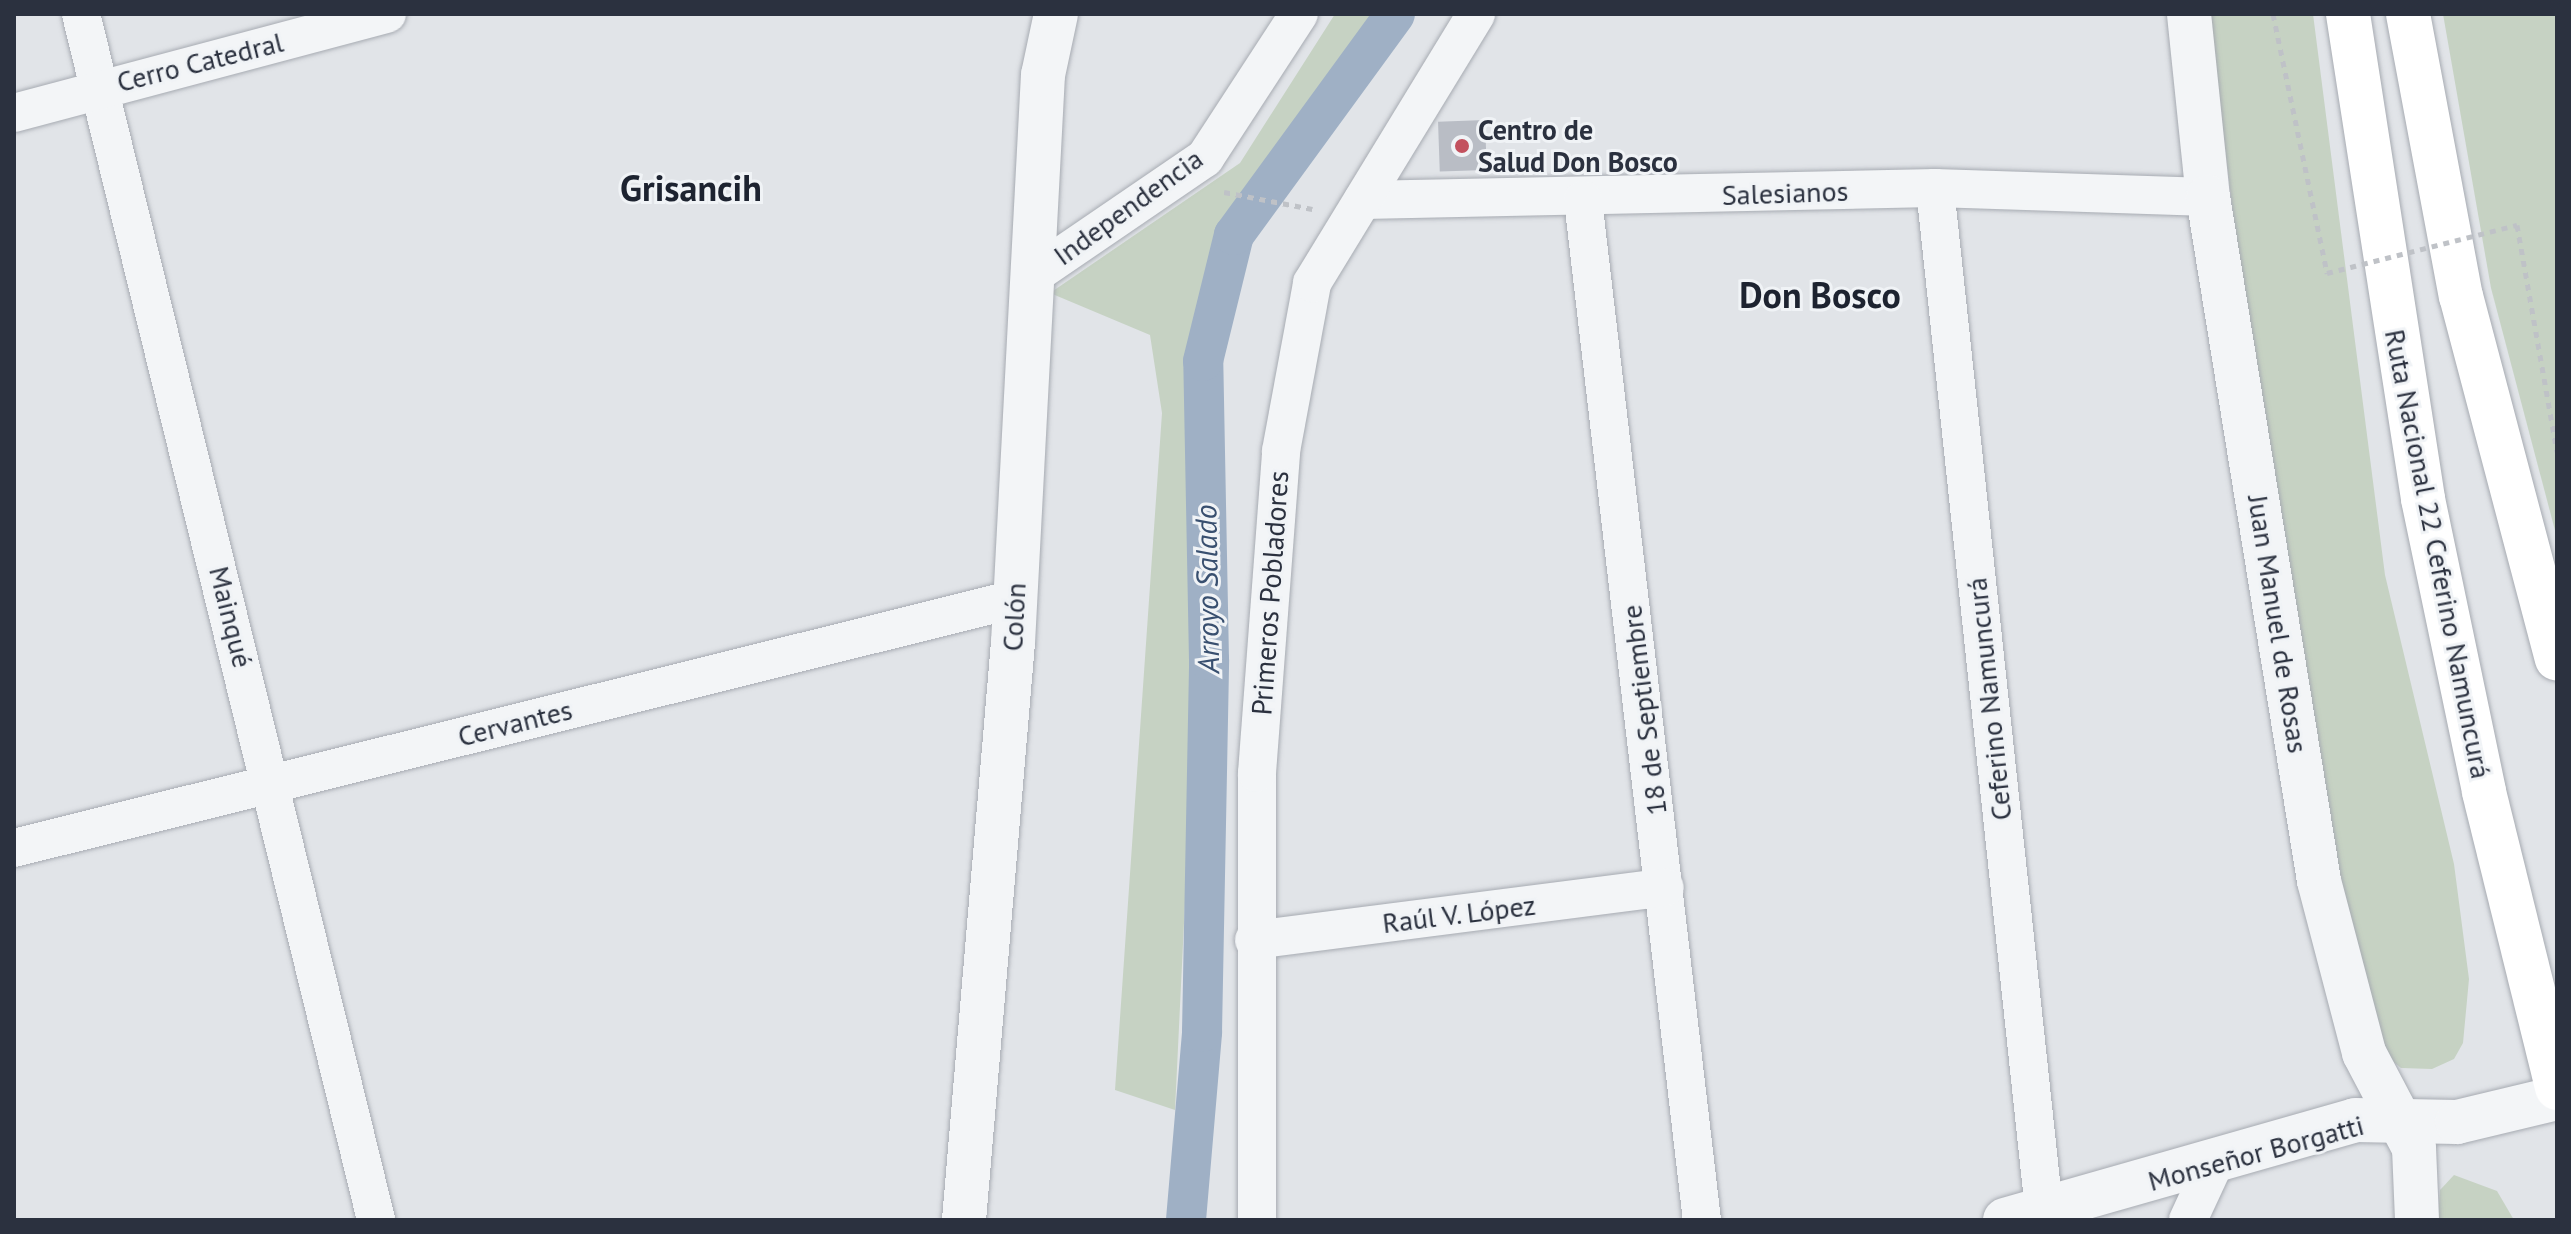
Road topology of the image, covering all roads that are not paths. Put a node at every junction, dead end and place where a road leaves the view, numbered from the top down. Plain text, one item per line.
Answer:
1 (81, 14) edge
2 (387, 14) edge
3 (1056, 14) edge
4 (1299, 14) edge
5 (1476, 14) edge
6 (2189, 14) edge
7 (2348, 14) edge
8 (2408, 14) edge
9 (99, 88) junction
10 (14, 113) edge
11 (1935, 188) junction
12 (2208, 197) junction
13 (1363, 200) junction
14 (1583, 200) junction
15 (1032, 276) junction
16 (1015, 599) junction
17 (2557, 659) edge
18 (272, 784) junction
19 (14, 848) edge
20 (1665, 887) junction
21 (1254, 940) junction
22 (2557, 1088) edge
23 (2557, 1098) edge
24 (2401, 1121) junction
25 (2214, 1164) junction
26 (2025, 1215) edge
27 (376, 1220) edge
28 (964, 1220) edge
29 (1257, 1220) edge
30 (1702, 1220) edge
31 (2188, 1220) edge
32 (2417, 1220) edge

1 - 9 street, Mainqué
2 - 9 street, Cerro Catedral
3 - 15 street, Colón
4 - 15 street, Independencia
5 - 13 street, Primeros Pobladores
6 - 12 street, Juan Manuel de Rosas
7 - 22 highway, Ruta Nacional 22 Ceferino Namuncurá
8 - 17 highway
9 - 10 street, Cerro Catedral
9 - 18 street, Mainqué
11 - 12 street, Salesianos
11 - 14 street, Salesianos
11 - 26 street, Ceferino Namuncurá
12 - 24 street, Juan Manuel de Rosas
13 - 14 street, Salesianos
13 - 21 street, Primeros Pobladores
14 - 20 street, 18 de Septiembre
15 - 16 street, Colón
16 - 18 street, Cervantes
16 - 28 street, Colón
18 - 19 street, Cervantes
18 - 27 street, Mainqué
20 - 21 street, Raúl V. López
20 - 30 street, 18 de Septiembre
21 - 29 street, Primeros Pobladores
23 - 24 street, Monseñor Borgatti
24 - 25 street, Monseñor Borgatti
24 - 32 street, Juan Manuel de Rosas
25 - 26 street, Monseñor Borgatti
25 - 31 street

